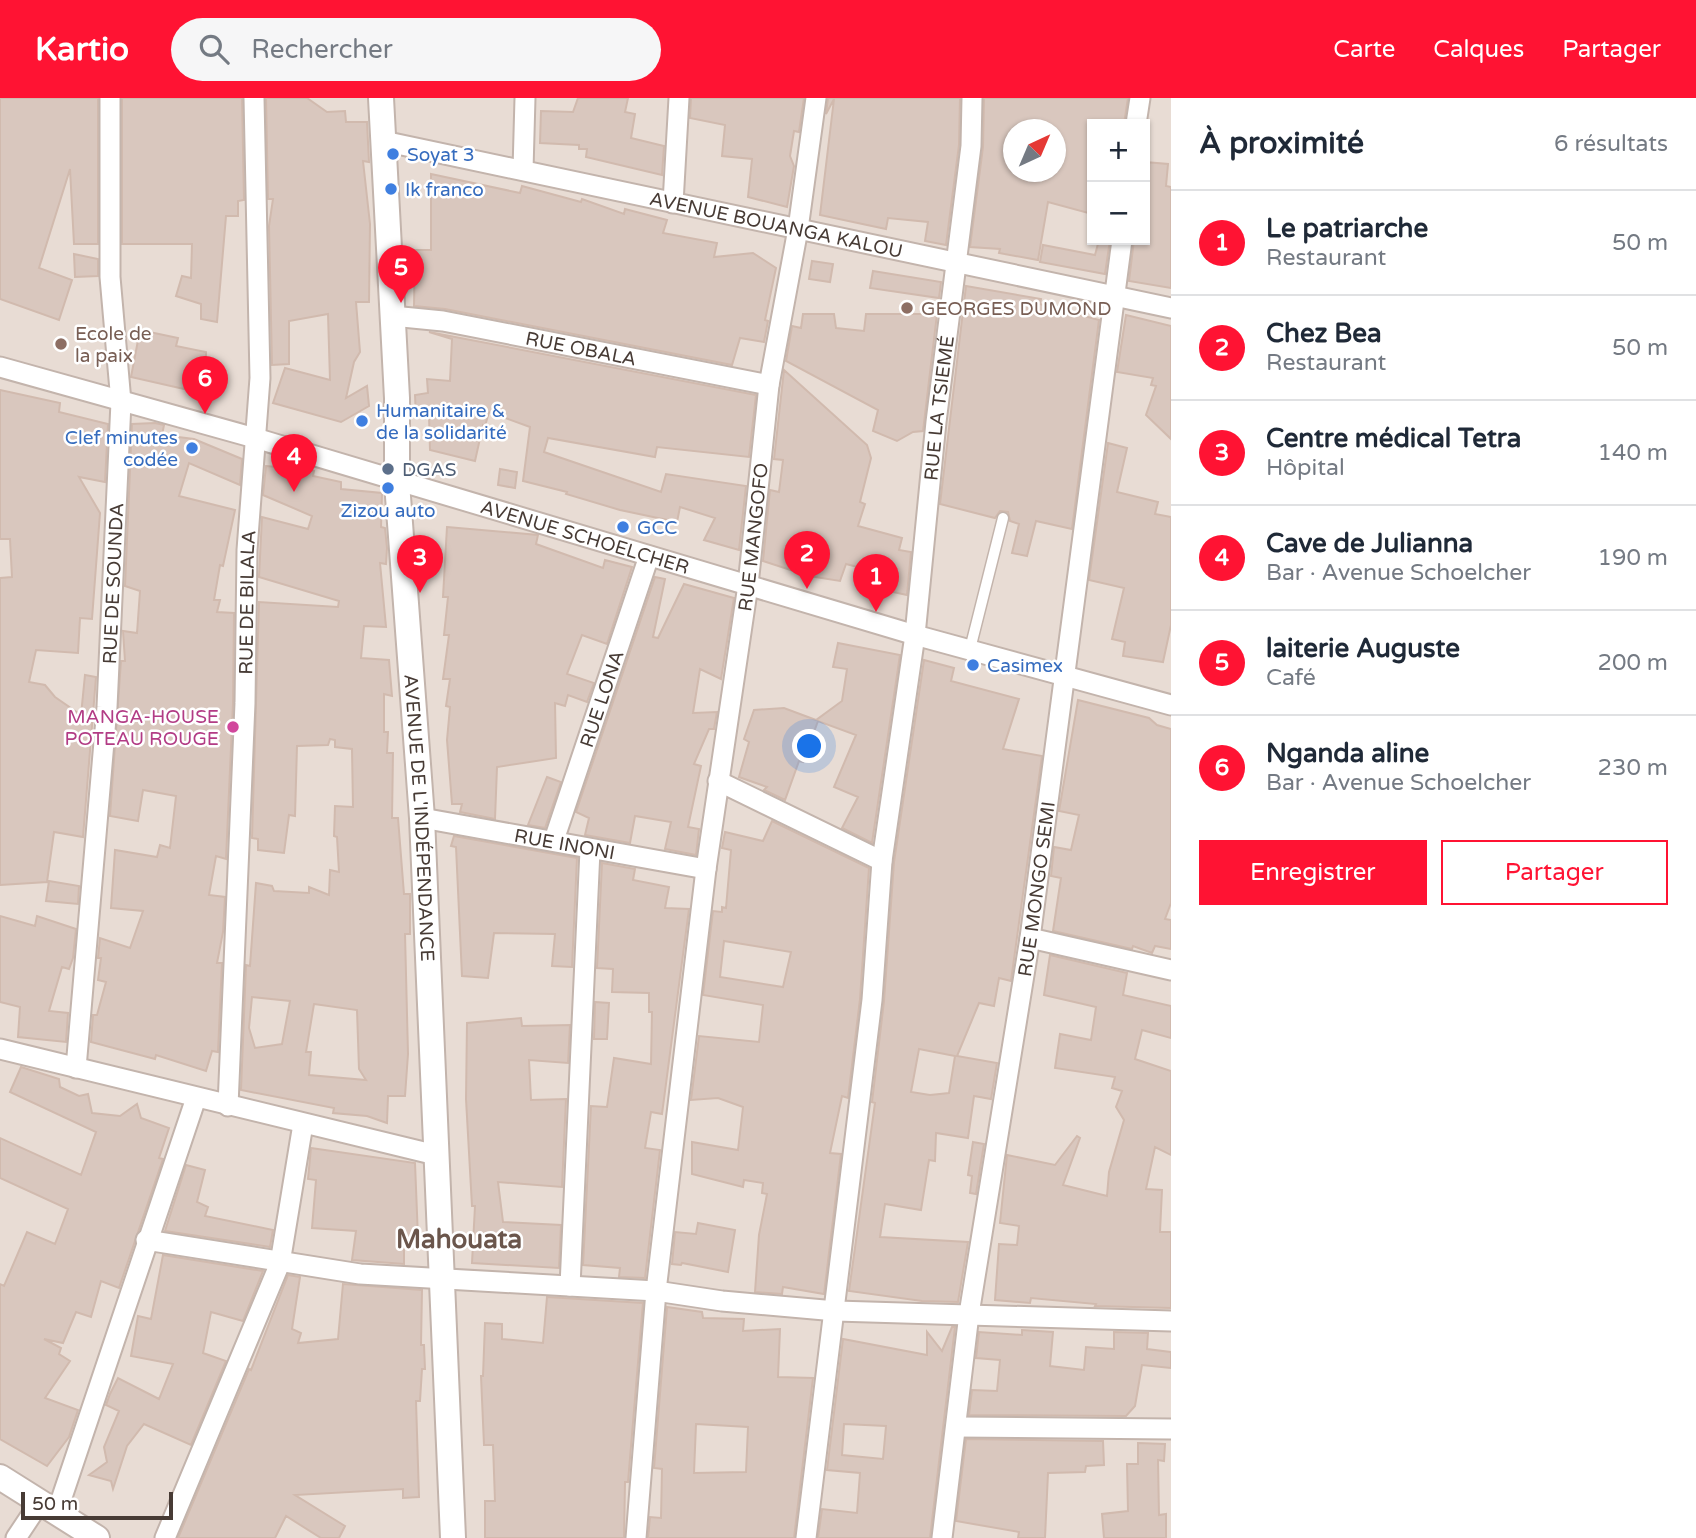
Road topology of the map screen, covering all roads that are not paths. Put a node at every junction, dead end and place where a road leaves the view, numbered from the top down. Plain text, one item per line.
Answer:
1 (110, 98) edge
2 (254, 98) edge
3 (381, 98) edge
4 (525, 98) edge
5 (679, 98) edge
6 (816, 98) edge
7 (972, 98) edge
8 (1140, 98) edge
9 (1137, 119) edge
10 (383, 141) junction
11 (523, 170) junction
12 (673, 203) junction
13 (798, 229) junction
14 (1121, 245) edge
15 (956, 262) junction
16 (1115, 296) junction
17 (1171, 308) edge
18 (392, 316) junction
19 (0, 367) edge
20 (769, 385) junction
21 (121, 402) junction
22 (255, 438) junction
23 (397, 483) junction
24 (1003, 518) dead end
25 (649, 556) junction
26 (748, 586) junction
27 (915, 635) junction
28 (971, 649) junction
29 (1063, 673) junction
30 (1171, 705) edge
31 (718, 781) junction
32 (422, 818) junction
33 (554, 840) junction
34 (590, 849) junction
35 (883, 861) junction
36 (706, 869) junction
37 (1030, 938) junction
38 (1171, 970) edge
39 (0, 1049) edge
40 (76, 1068) junction
41 (196, 1098) junction
42 (228, 1106) junction
43 (303, 1124) junction
44 (436, 1155) junction
45 (146, 1240) junction
46 (280, 1263) junction
47 (441, 1278) junction
48 (569, 1286) junction
49 (656, 1291) junction
50 (836, 1311) junction
51 (969, 1314) junction
52 (1171, 1321) edge
53 (957, 1427) junction
54 (1171, 1429) edge
55 (0, 1477) edge
56 (49, 1507) junction
57 (16, 1538) edge
58 (97, 1538) edge
59 (165, 1538) edge
60 (453, 1538) edge
61 (636, 1538) edge
62 (806, 1538) edge
63 (942, 1538) edge

1 - 21 street, RUE DE SOUNDA
2 - 22 street, RUE DE BILALA
3 - 10 street, AVENUE DE L'INDÉPENDANCE
4 - 11 street
5 - 12 street
6 - 13 street, RUE MANGOFO
7 - 15 street, RUE LA TSIEMÉ
8 - 9 street
10 - 11 street, AVENUE BOUANGA KALOU
10 - 18 street, AVENUE DE L'INDÉPENDANCE
11 - 12 street, AVENUE BOUANGA KALOU
12 - 13 street, AVENUE BOUANGA KALOU
13 - 15 street, AVENUE BOUANGA KALOU
13 - 20 street, RUE MANGOFO
14 - 16 street, RUE MONGO SEMI
15 - 16 street, AVENUE BOUANGA KALOU
15 - 27 street, RUE LA TSIEMÉ
16 - 17 street, AVENUE BOUANGA KALOU
16 - 29 street, RUE MONGO SEMI
18 - 20 street, RUE OBALA
18 - 23 street, AVENUE DE L'INDÉPENDANCE
19 - 21 street, AVENUE SCHOELCHER
20 - 26 street, RUE MANGOFO
21 - 22 street, AVENUE SCHOELCHER
21 - 40 street, RUE DE SOUNDA
22 - 23 street, AVENUE SCHOELCHER
22 - 42 street, RUE DE BILALA
23 - 25 street, AVENUE SCHOELCHER
23 - 32 street, AVENUE DE L'INDÉPENDANCE
24 - 28 lane
25 - 26 street, AVENUE SCHOELCHER
25 - 33 street, RUE LONA
26 - 27 street, AVENUE SCHOELCHER
26 - 31 street, RUE MANGOFO
27 - 28 street, AVENUE SCHOELCHER
27 - 35 street, RUE LA TSIEMÉ
28 - 29 street, AVENUE SCHOELCHER
29 - 30 street, AVENUE SCHOELCHER
29 - 37 street, RUE MONGO SEMI
31 - 35 street
31 - 36 street, RUE MANGOFO
32 - 33 street, RUE INONI
32 - 44 street, AVENUE DE L'INDÉPENDANCE
33 - 34 street, RUE INONI
34 - 36 street, RUE INONI
34 - 48 street
35 - 50 street, RUE LA TSIEMÉ
36 - 49 street, RUE MANGOFO
37 - 38 street
37 - 51 street, RUE MONGO SEMI
39 - 40 street
40 - 41 street
41 - 42 street
41 - 45 street
42 - 43 street
43 - 44 street
43 - 46 street
44 - 47 street, AVENUE DE L'INDÉPENDANCE
45 - 46 street
45 - 56 street
46 - 47 street
46 - 59 street
47 - 48 street
47 - 60 street, AVENUE DE L'INDÉPENDANCE
48 - 49 street
49 - 50 street
49 - 61 street, RUE MANGOFO
50 - 51 street
50 - 62 street, RUE LA TSIEMÉ
51 - 52 street
51 - 53 street, RUE MONGO SEMI
53 - 54 street
53 - 63 street, RUE MONGO SEMI
55 - 56 street
56 - 57 street
56 - 58 street

